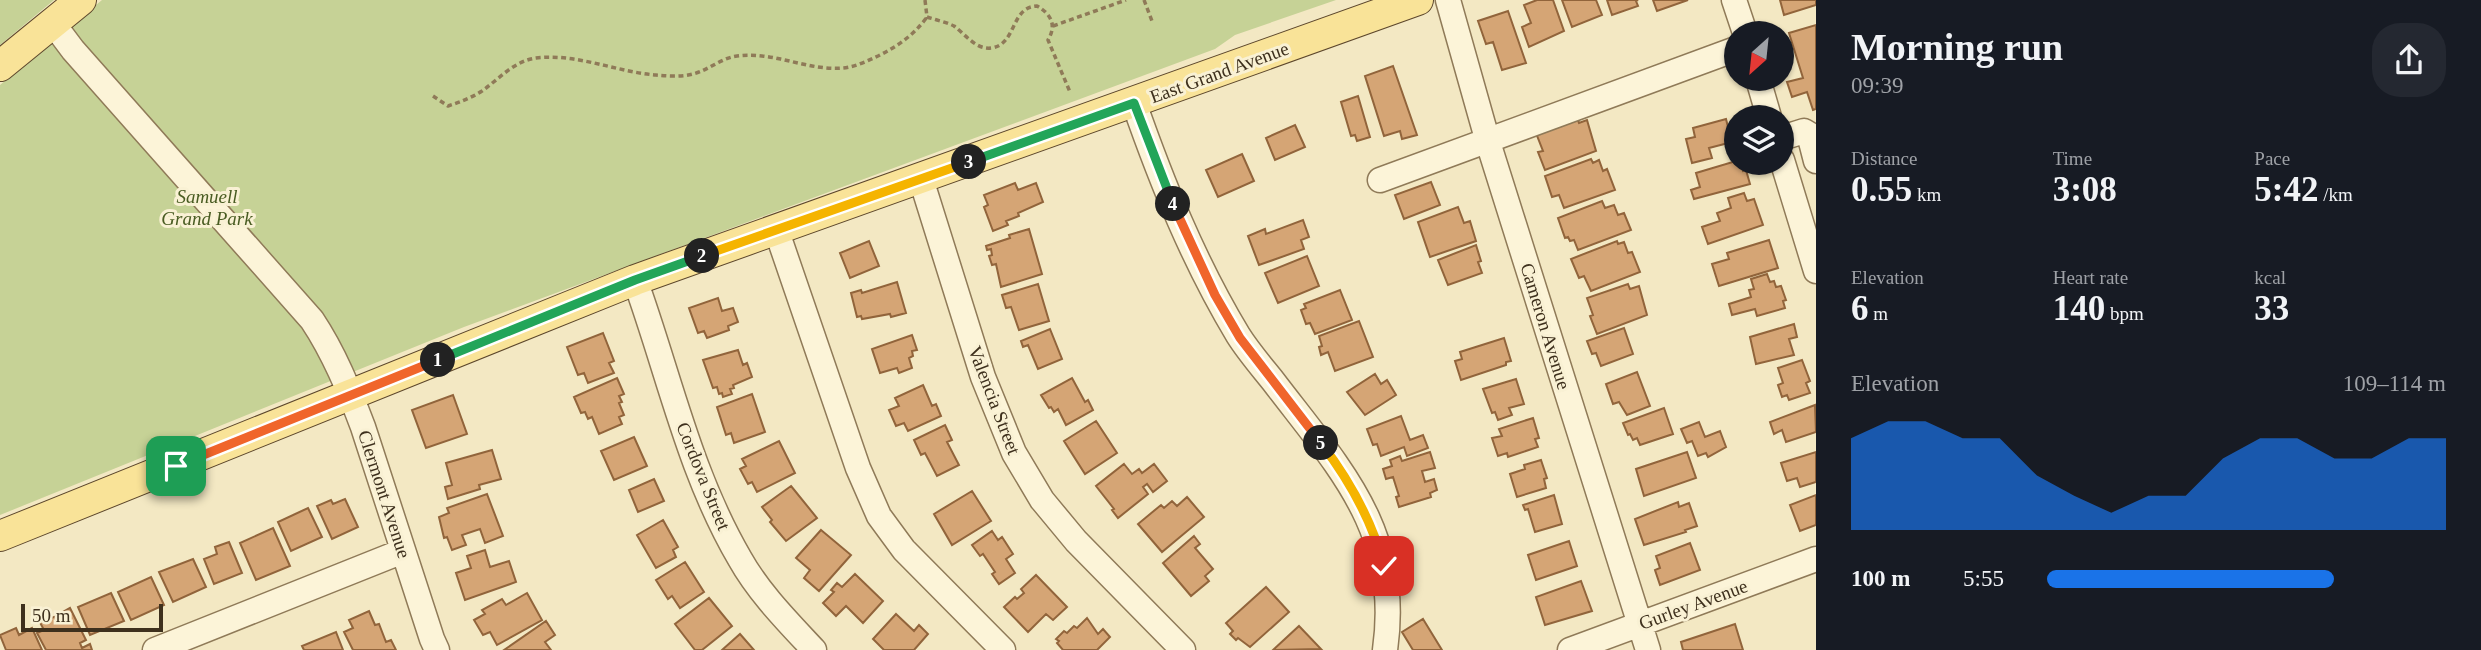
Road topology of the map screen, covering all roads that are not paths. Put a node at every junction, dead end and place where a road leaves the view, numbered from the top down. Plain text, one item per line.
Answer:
1 (81, 0) edge
2 (1418, 0) edge
3 (1448, 0) edge
4 (1734, 0) edge
5 (1741, 21) edge
6 (52, 22) junction
7 (1724, 54) edge
8 (0, 66) edge
9 (1134, 103) junction
10 (1812, 132) edge
11 (1794, 134) edge
12 (1488, 142) junction
13 (1816, 160) edge
14 (1794, 163) edge
15 (1788, 175) edge
16 (921, 178) junction
17 (1380, 180) dead end
18 (1807, 212) edge
19 (776, 229) junction
20 (1816, 271) edge
21 (635, 280) junction
22 (351, 396) junction
23 (0, 536) edge
24 (403, 551) junction
25 (1816, 559) edge
26 (1640, 624) junction
27 (155, 650) edge
28 (438, 650) edge
29 (814, 650) edge
30 (1003, 650) edge
31 (1183, 650) edge
32 (1385, 650) edge
33 (1570, 650) edge
34 (1648, 650) edge

1 - 6 main road
2 - 9 main road, East Grand Avenue
3 - 12 street, Cameron Avenue
4 - 5 street
6 - 8 main road
6 - 22 street, Clermont Avenue
7 - 12 street
9 - 16 main road, East Grand Avenue
9 - 32 street
10 - 11 street
10 - 13 street
12 - 17 street
12 - 26 street, Cameron Avenue
13 - 14 street
15 - 18 street
16 - 19 main road, East Grand Avenue
16 - 31 street, Valencia Street
18 - 20 street
19 - 21 main road, East Grand Avenue
19 - 30 street
21 - 22 main road, East Grand Avenue
21 - 29 street, Cordova Street
22 - 23 main road, East Grand Avenue
22 - 24 street, Clermont Avenue
24 - 27 street
24 - 28 street, Clermont Avenue
25 - 26 street, Gurley Avenue
26 - 33 street, Gurley Avenue
26 - 34 street, Cameron Avenue

